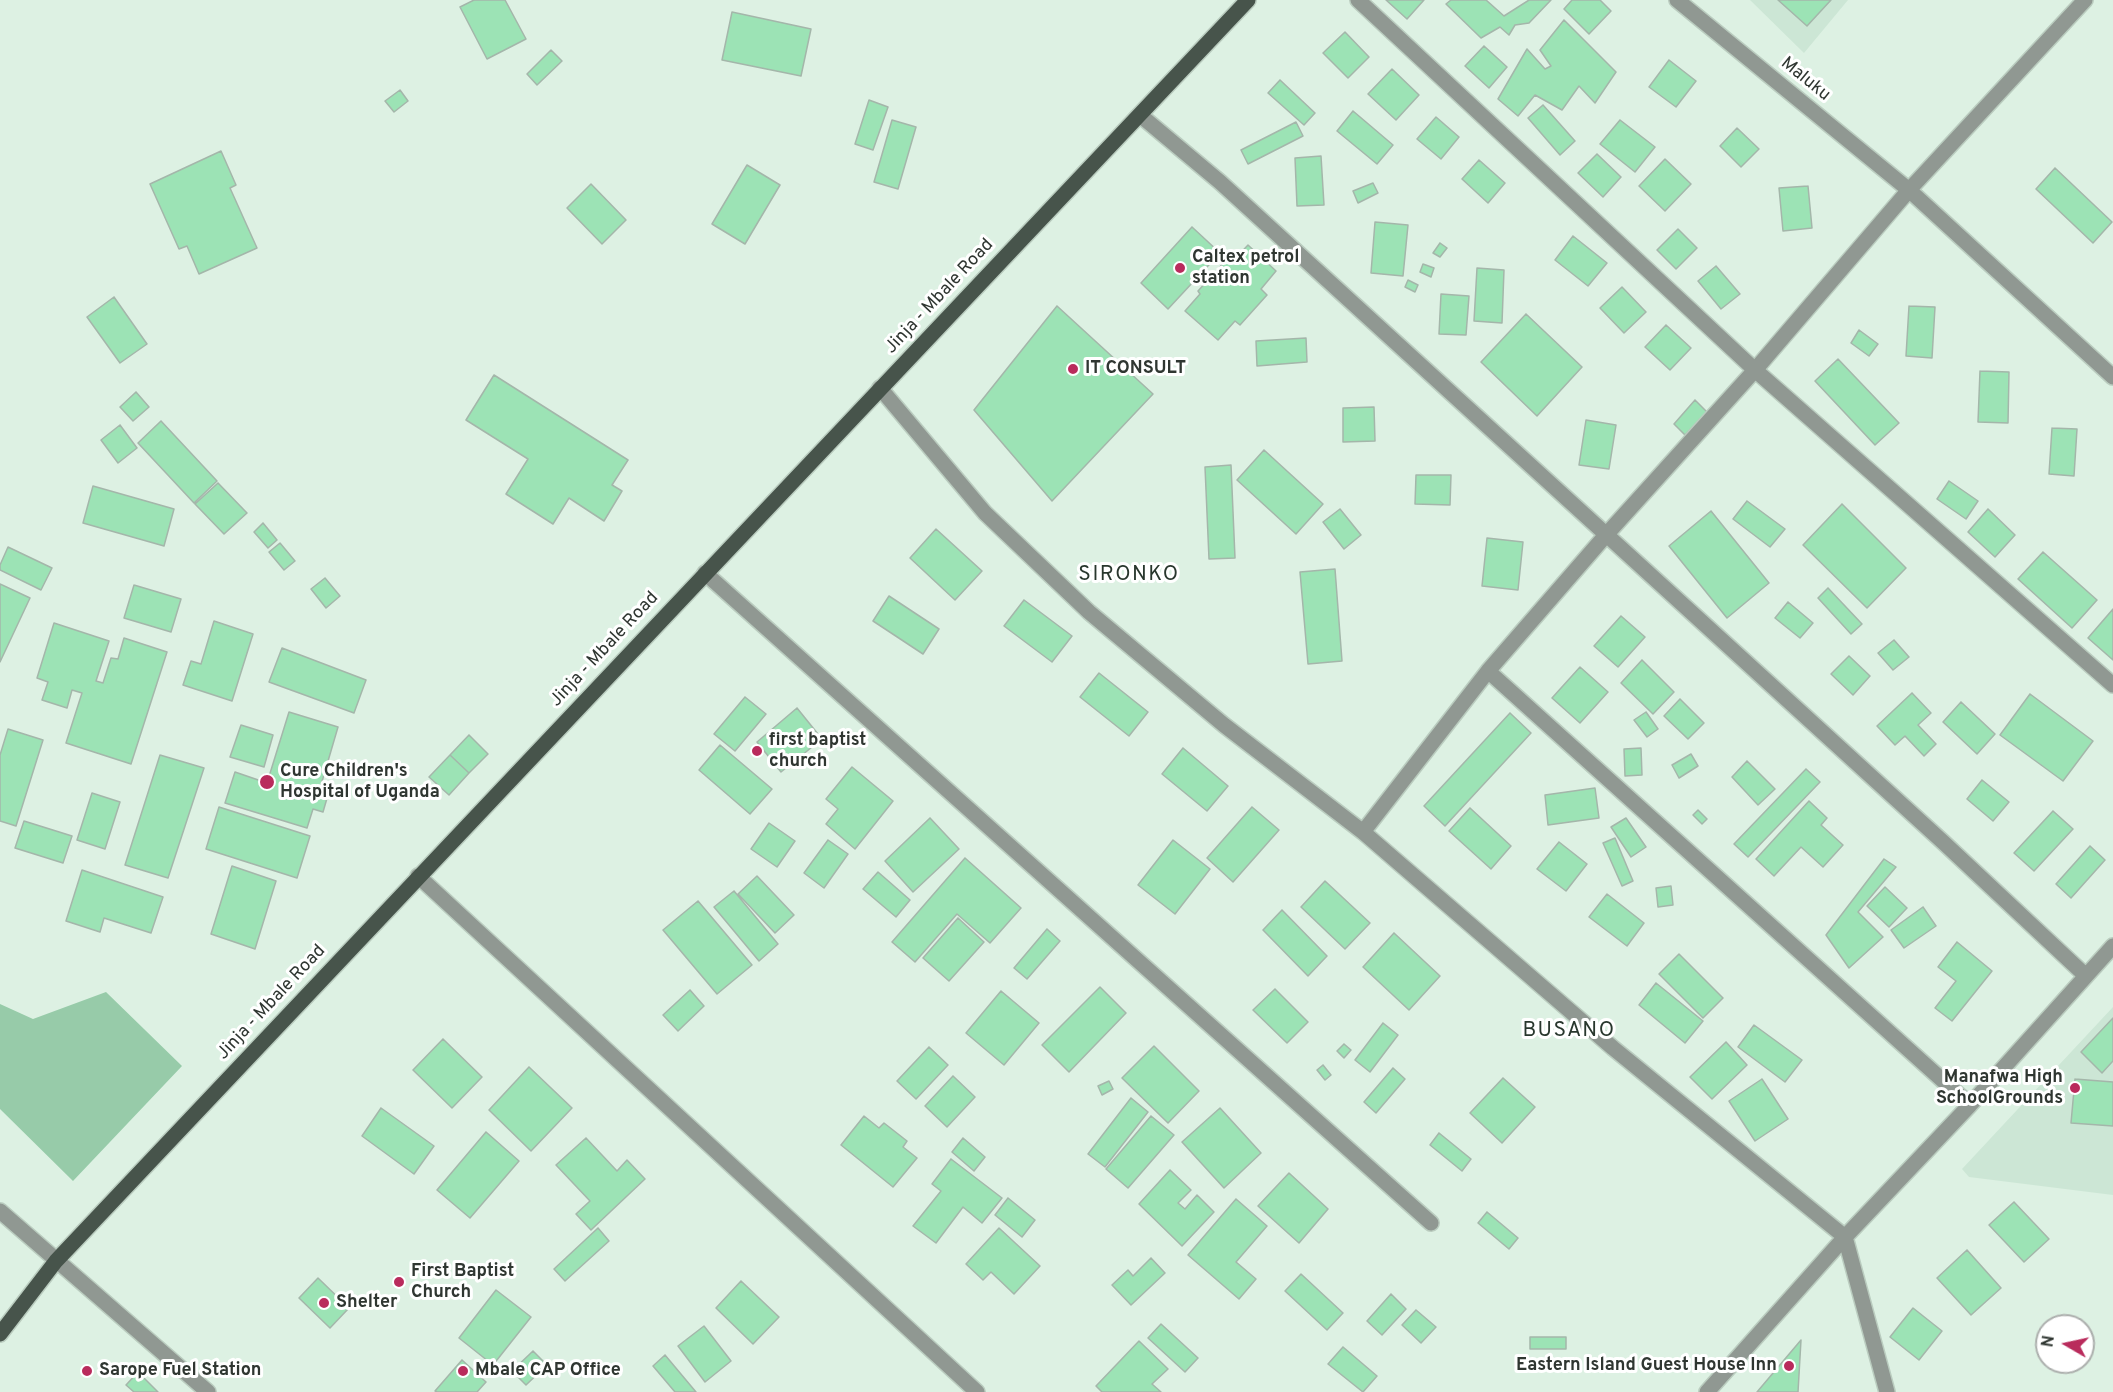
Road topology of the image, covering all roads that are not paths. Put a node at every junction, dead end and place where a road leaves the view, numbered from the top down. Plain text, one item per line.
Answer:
1 (1248, 0) edge
2 (1358, 0) edge
3 (1677, 0) edge
4 (2085, 0) edge
5 (1140, 114) junction
6 (1909, 190) junction
7 (1755, 370) junction
8 (2113, 377) edge
9 (880, 388) junction
10 (1606, 535) junction
11 (705, 573) junction
12 (1488, 671) junction
13 (2113, 685) edge
14 (1363, 832) junction
15 (418, 876) junction
16 (2113, 946) edge
17 (2086, 976) junction
18 (1970, 1106) junction
19 (0, 1211) edge
20 (1431, 1223) dead end
21 (1845, 1237) junction
22 (56, 1261) junction
23 (0, 1334) edge
24 (208, 1392) edge
25 (976, 1392) edge
26 (1707, 1392) edge
27 (1887, 1392) edge

1 - 5 main road, Jinja - Mbale Road
2 - 7 street
3 - 6 street, Maluku
4 - 6 street
5 - 9 main road, Jinja - Mbale Road
5 - 10 street
6 - 7 street
6 - 8 street, Maluku
7 - 10 street
7 - 13 street
9 - 11 main road, Jinja - Mbale Road
9 - 14 street
10 - 12 street
10 - 17 street
11 - 15 main road, Jinja - Mbale Road
11 - 20 street
12 - 14 street
12 - 18 street
14 - 21 street
15 - 22 main road, Jinja - Mbale Road
15 - 25 street
16 - 17 street
17 - 18 street
18 - 21 street
19 - 22 street
21 - 26 street
21 - 27 street
22 - 23 main road, Jinja - Mbale Road
22 - 24 street

